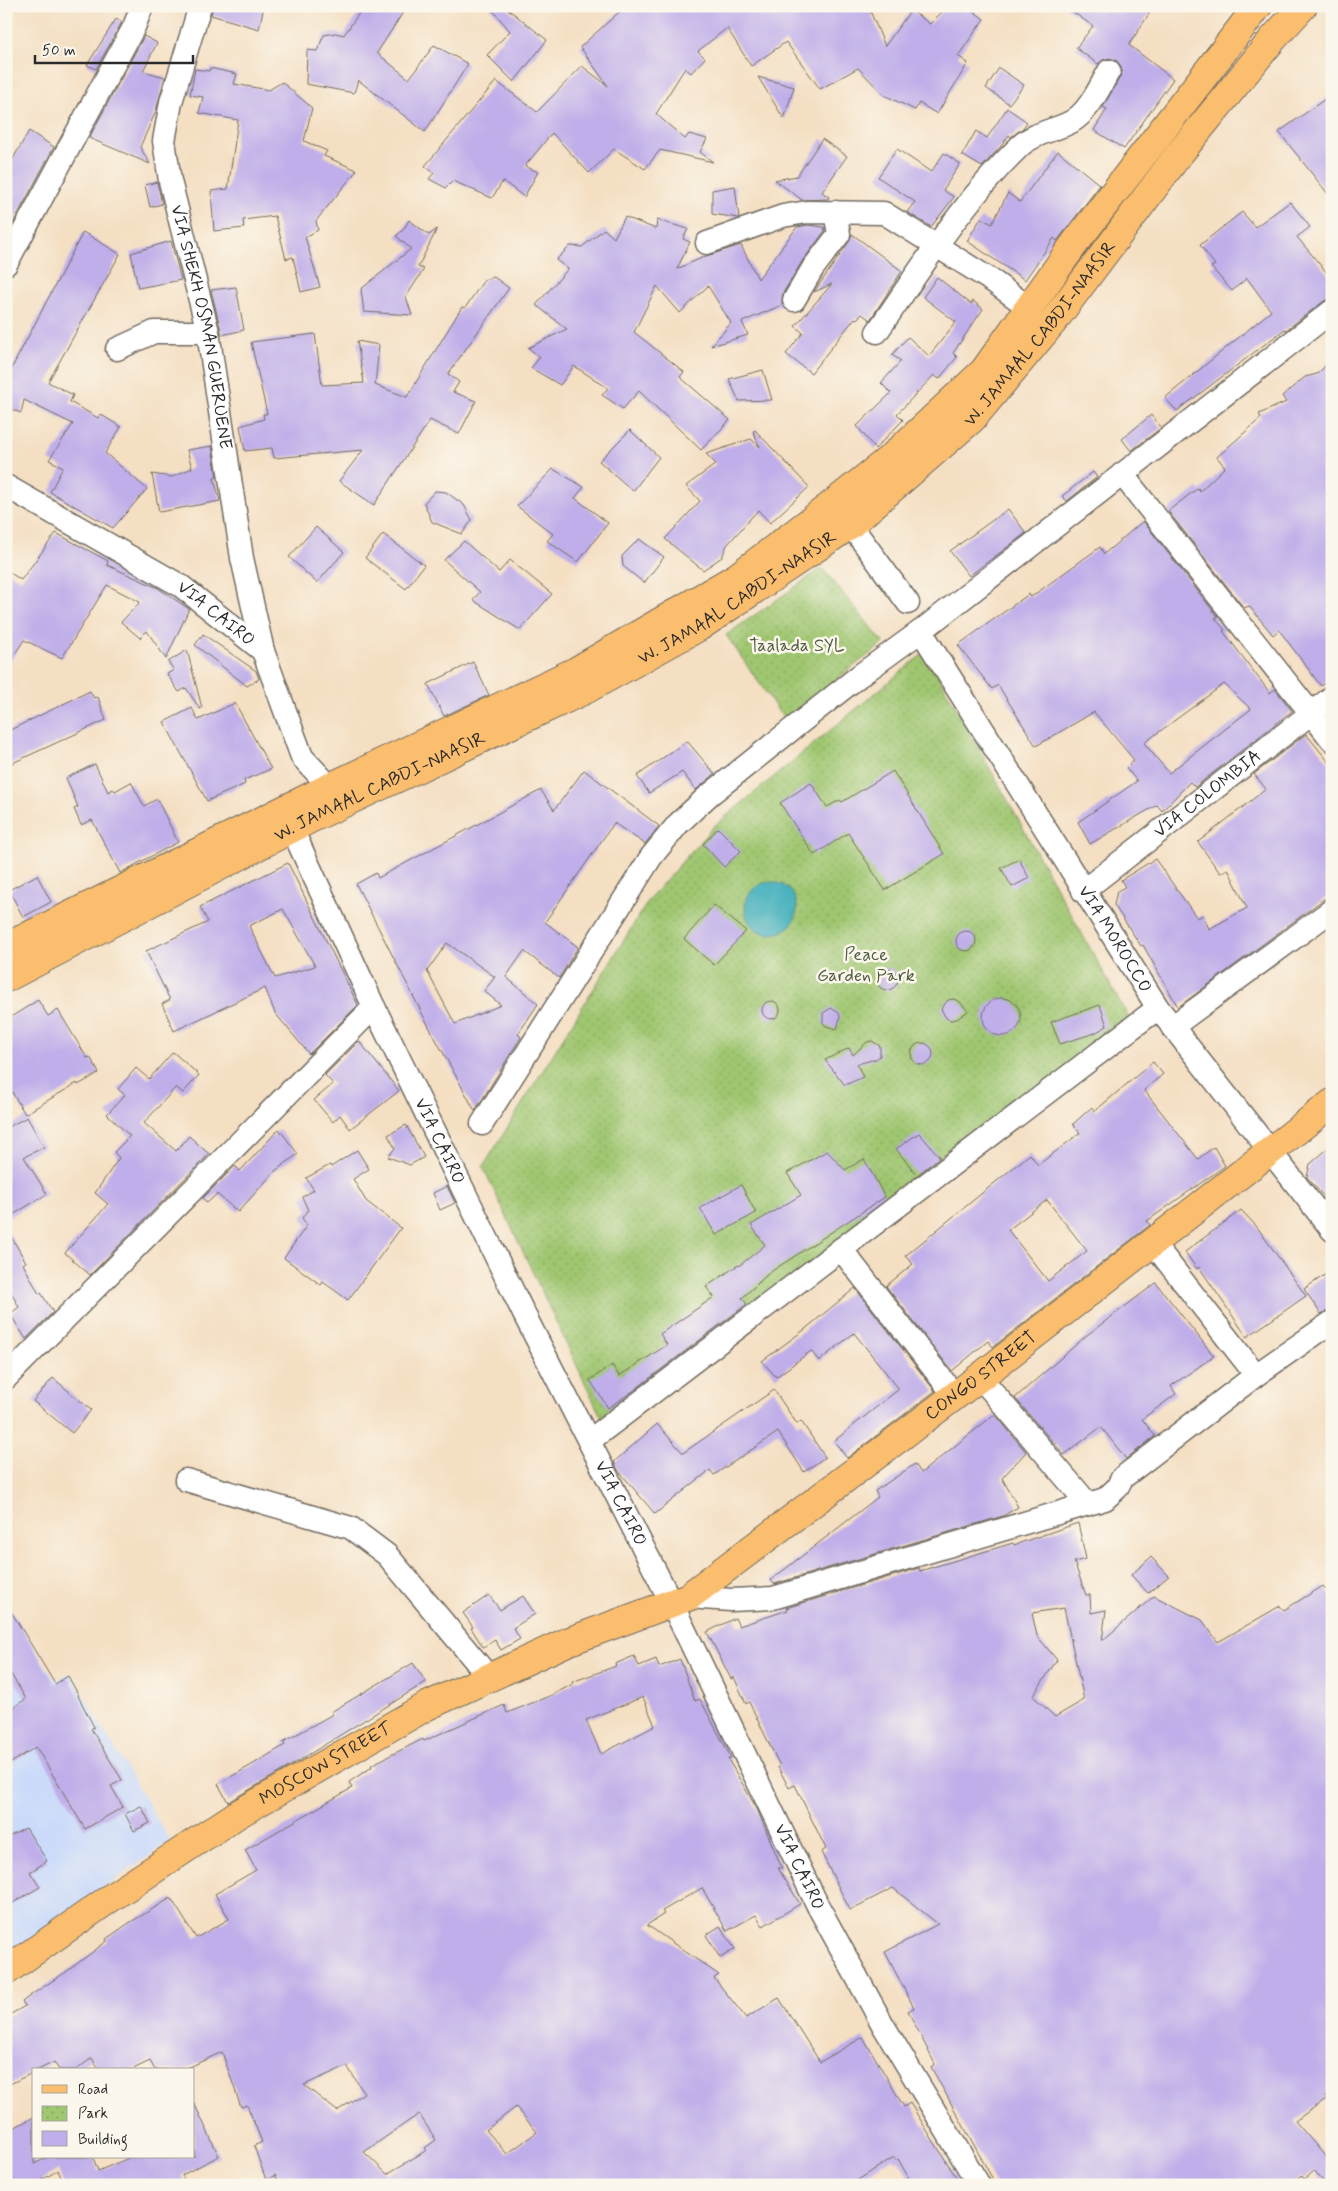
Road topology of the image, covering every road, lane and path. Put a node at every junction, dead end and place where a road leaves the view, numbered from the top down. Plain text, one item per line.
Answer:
1 (142, 6) edge
2 (200, 6) edge
3 (1258, 6) edge
4 (1303, 6) edge
5 (1109, 71) dead end
6 (835, 212) junction
7 (707, 244) dead end
8 (936, 246) junction
9 (6, 264) edge
10 (794, 300) dead end
11 (1028, 307) junction
12 (1332, 311) edge
13 (1054, 322) junction
14 (208, 332) junction
15 (877, 332) dead end
16 (117, 349) dead end
17 (1122, 474) junction
18 (6, 486) edge
19 (842, 514) junction
20 (908, 603) dead end
21 (921, 631) junction
22 (264, 651) junction
23 (1332, 697) edge
24 (1310, 714) junction
25 (1332, 740) edge
26 (302, 757) junction
27 (334, 796) junction
28 (297, 815) junction
29 (1083, 890) junction
30 (1332, 910) edge
31 (6, 947) edge
32 (6, 978) edge
33 (374, 1007) junction
34 (1158, 1008) junction
35 (1172, 1027) junction
36 (1332, 1104) edge
37 (482, 1124) dead end
38 (1270, 1152) junction
39 (1332, 1230) edge
40 (1153, 1243) junction
41 (842, 1249) junction
42 (1332, 1322) edge
43 (1256, 1375) junction
44 (980, 1377) junction
45 (6, 1378) edge
46 (955, 1396) junction
47 (589, 1441) junction
48 (186, 1480) dead end
49 (1088, 1504) junction
50 (679, 1600) junction
51 (488, 1676) junction
52 (6, 1971) edge
53 (979, 2185) edge

1 - 9 street
2 - 14 street, VIA SHEKH OSMAN GUERUENE
3 - 11 main road, W. JAMAAL CABDI-NAASIR
4 - 13 main road, W. JAMAAL CABDI-NAASIR
5 - 8 street
6 - 7 street
6 - 8 street
6 - 10 street
8 - 11 street
8 - 15 street
11 - 13 main road
11 - 19 main road, W. JAMAAL CABDI-NAASIR
12 - 17 street
13 - 19 main road, W. JAMAAL CABDI-NAASIR
14 - 16 street
14 - 22 street, VIA SHEKH OSMAN GUERUENE
17 - 21 street
17 - 24 street
18 - 22 street, VIA CAIRO
19 - 20 street
19 - 27 main road, W. JAMAAL CABDI-NAASIR
21 - 29 street, VIA MOROCCO
21 - 37 street
22 - 26 street, VIA CAIRO
23 - 24 street, VIA COLOMBIA
24 - 25 street
24 - 29 street, VIA COLOMBIA
26 - 27 street, VIA CAIRO
26 - 28 street, VIA CAIRO
27 - 28 main road, W. JAMAAL CABDI-NAASIR
28 - 31 main road, W. JAMAAL CABDI-NAASIR
28 - 32 main road, W. JAMAAL CABDI-NAASIR
28 - 33 street, VIA CAIRO
29 - 34 street, VIA MOROCCO
30 - 35 street
33 - 45 street
33 - 47 street, VIA CAIRO
34 - 35 street, VIA MOROCCO
34 - 41 street
35 - 38 street, VIA MOROCCO
36 - 38 main road, CONGO STREET
38 - 39 street, VIA MOROCCO
38 - 40 main road, CONGO STREET
40 - 43 street
40 - 44 main road, CONGO STREET
41 - 46 street
41 - 47 street
42 - 43 street
43 - 49 street
44 - 46 main road, CONGO STREET
44 - 49 street
46 - 50 main road, CONGO STREET
47 - 50 street, VIA CAIRO
48 - 51 street
49 - 50 street
50 - 51 main road, MOSCOW STREET
50 - 53 street, VIA CAIRO
51 - 52 main road, MOSCOW STREET

